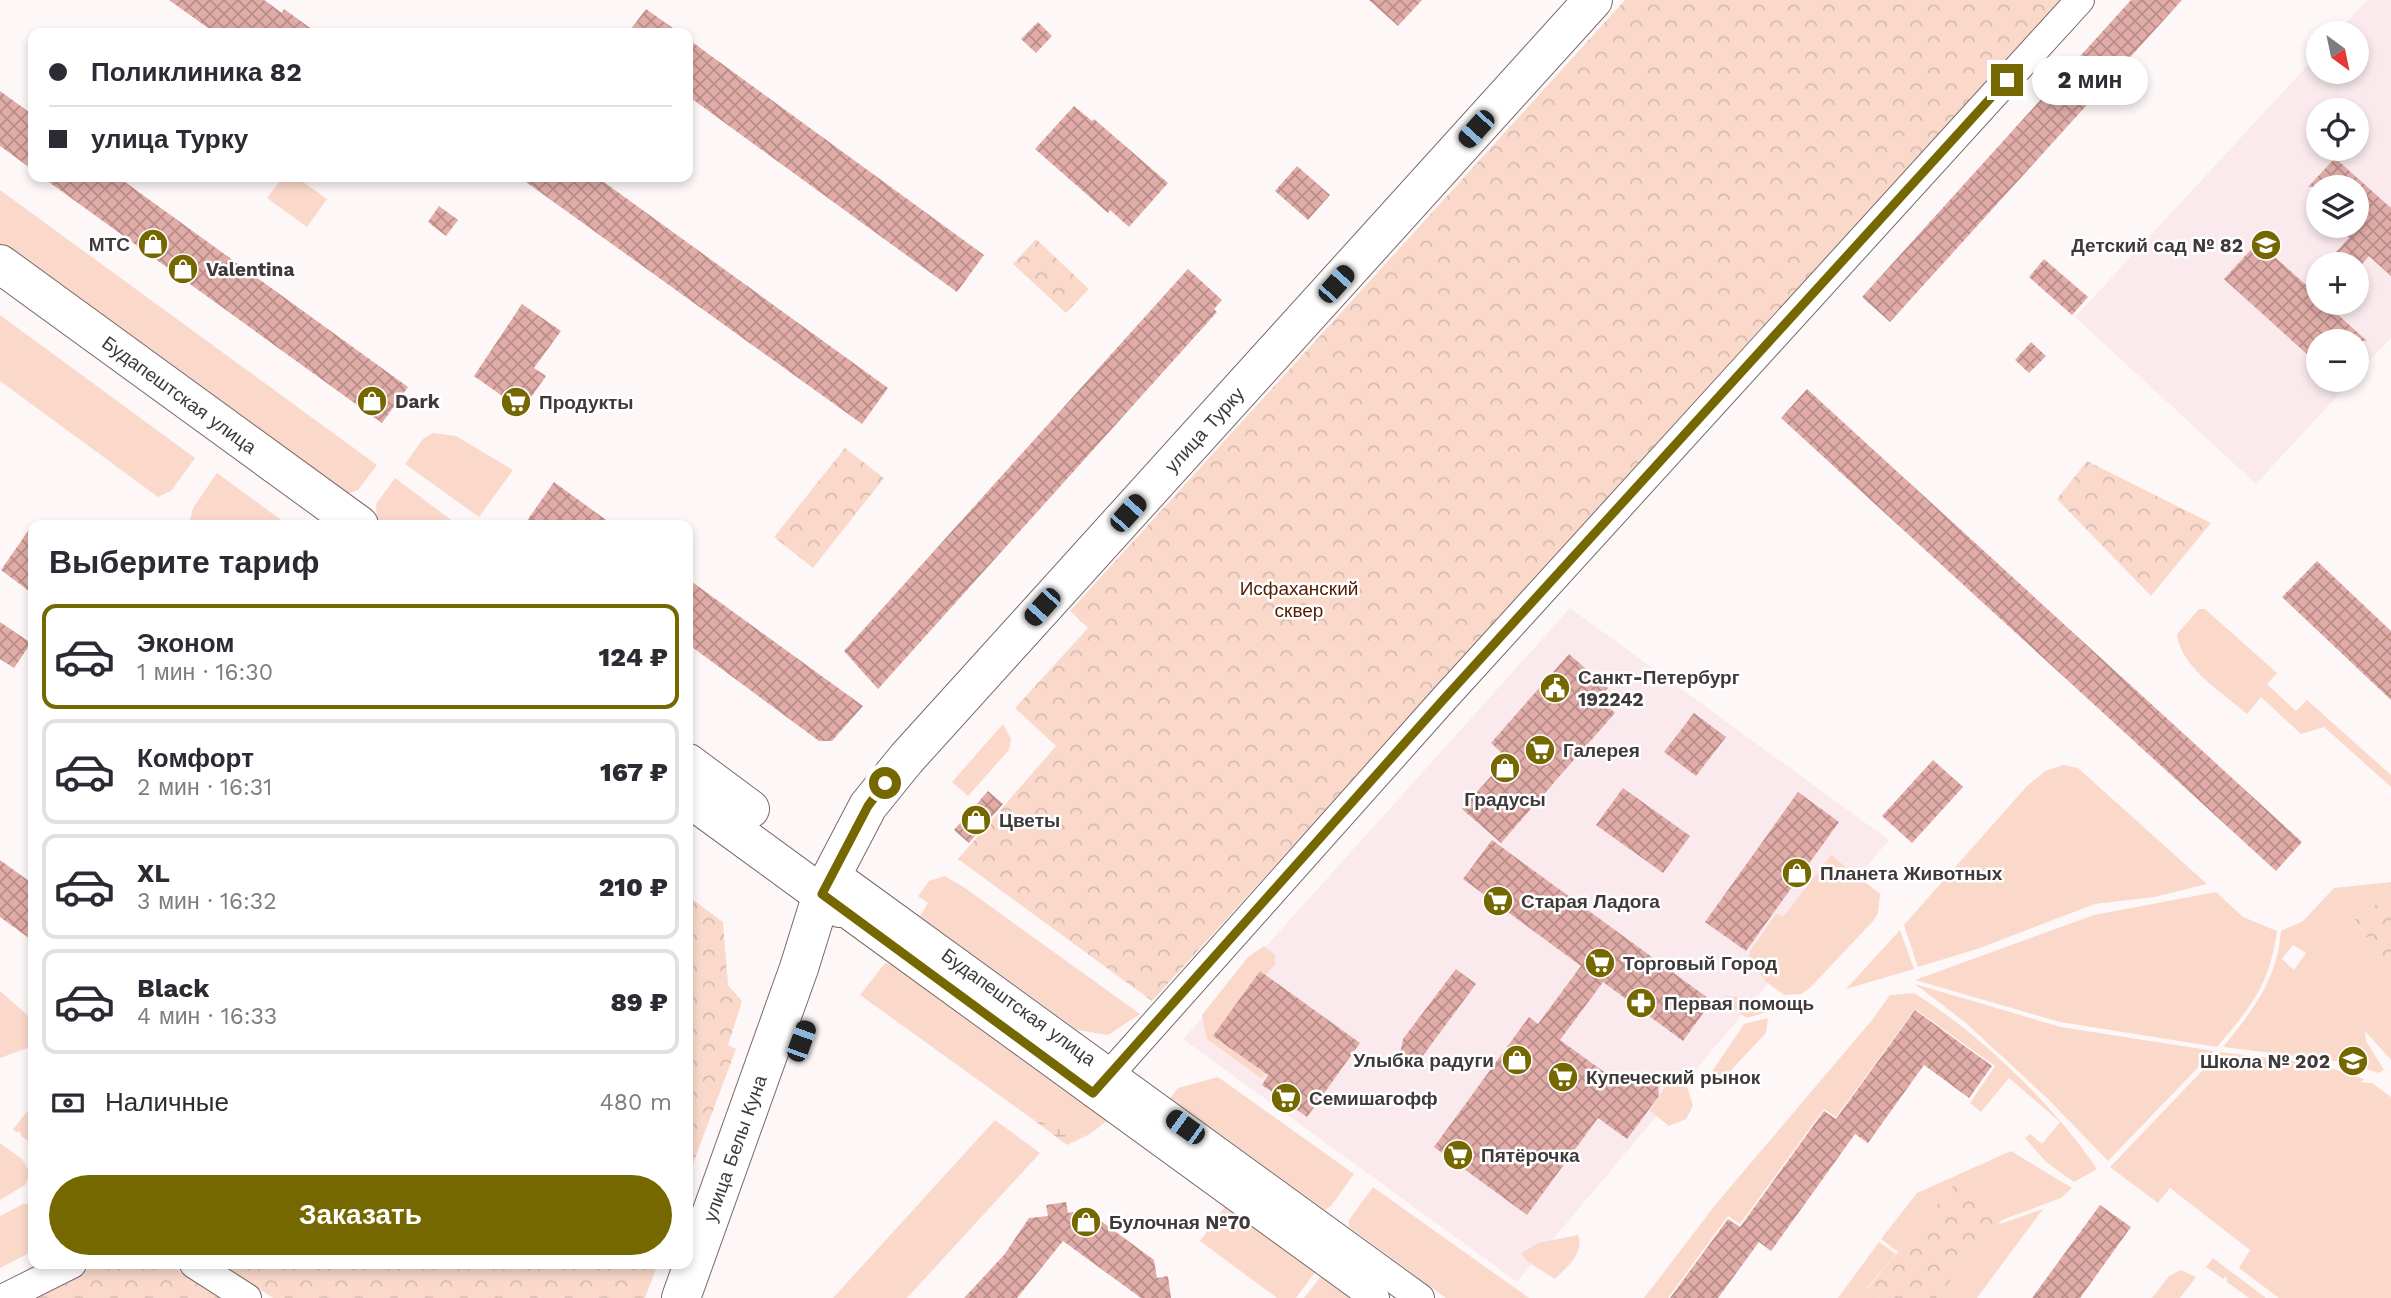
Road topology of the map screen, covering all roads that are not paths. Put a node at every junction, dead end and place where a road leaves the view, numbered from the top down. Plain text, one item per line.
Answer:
1 (1593, 0) edge
2 (2080, 0) edge
3 (0, 264) edge
4 (0, 296) edge
5 (307, 520) edge
6 (352, 520) edge
7 (693, 767) edge
8 (693, 800) edge
9 (833, 892) junction
10 (1100, 1082) junction
11 (693, 1264) edge
12 (62, 1269) edge
13 (202, 1269) edge
14 (691, 1269) edge
15 (4, 1298) edge
16 (247, 1298) edge
17 (681, 1298) edge
18 (709, 1298) edge
19 (1375, 1298) edge
20 (1420, 1298) edge

1 - 9 street, улица Турку
2 - 10 street
3 - 6 street, Будапештская улица
4 - 5 street, Будапештская улица
7 - 9 street, Будапештская улица
8 - 9 street, Будапештская улица
9 - 10 street, Будапештская улица
9 - 10 street, Будапештская улица
9 - 11 street, улица Белы Куна
9 - 18 street, улица Белы Куна
10 - 19 street, Будапештская улица
10 - 20 street, Будапештская улица
12 - 15 street
13 - 16 street
14 - 17 street, улица Белы Куна

